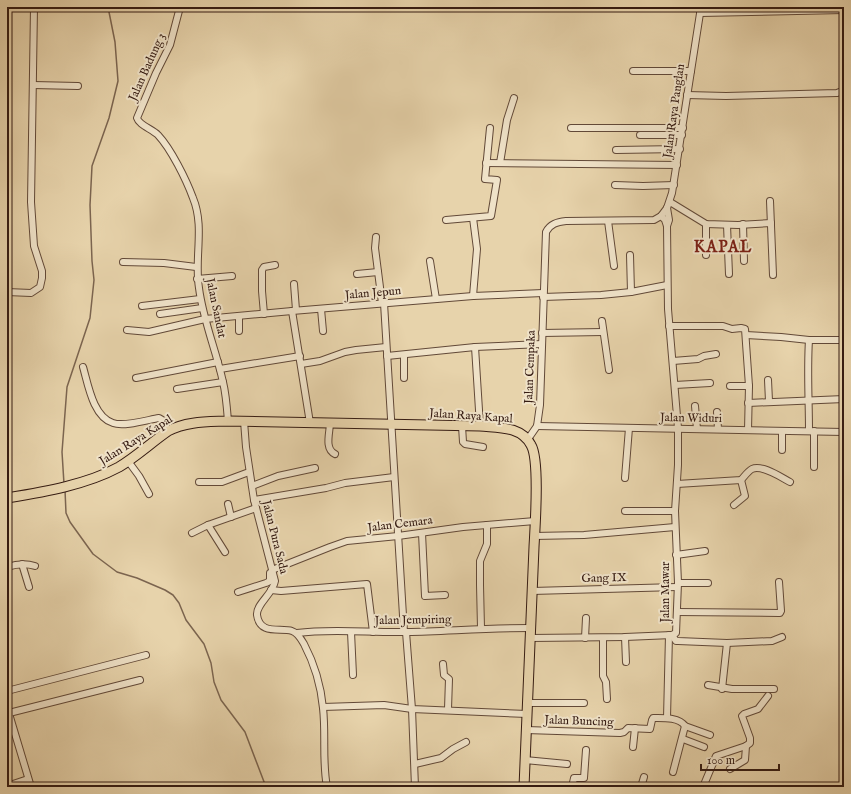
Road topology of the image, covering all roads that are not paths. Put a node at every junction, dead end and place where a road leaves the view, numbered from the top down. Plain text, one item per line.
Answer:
1 (34, 7) edge
2 (180, 7) edge
3 (700, 10) edge
4 (844, 10) edge
5 (633, 71) dead end
6 (691, 71) junction
7 (33, 86) junction
8 (78, 86) dead end
9 (844, 88) edge
10 (687, 95) junction
11 (514, 98) dead end
12 (490, 128) dead end
13 (571, 128) dead end
14 (683, 128) junction
15 (682, 135) junction
16 (640, 136) dead end
17 (680, 149) junction
18 (616, 150) dead end
19 (486, 163) junction
20 (500, 163) junction
21 (677, 165) junction
22 (179, 168) joint
23 (674, 184) junction
24 (615, 185) dead end
25 (770, 201) dead end
26 (670, 202) junction
27 (667, 208) junction
28 (661, 216) junction
29 (474, 218) junction
30 (446, 220) dead end
31 (608, 221) junction
32 (771, 223) junction
33 (706, 224) junction
34 (743, 224) junction
35 (727, 225) junction
36 (667, 226) junction
37 (376, 238) dead end
38 (630, 255) dead end
39 (706, 255) dead end
40 (430, 261) dead end
41 (744, 261) dead end
42 (123, 262) dead end
43 (275, 265) dead end
44 (614, 266) dead end
45 (196, 267) junction
46 (378, 272) junction
47 (357, 274) dead end
48 (730, 274) dead end
49 (774, 275) dead end
50 (232, 276) dead end
51 (198, 279) junction
52 (294, 284) dead end
53 (667, 285) junction
54 (7, 292) edge
55 (630, 292) junction
56 (543, 295) junction
57 (473, 296) junction
58 (200, 299) junction
59 (436, 299) junction
60 (383, 303) junction
61 (142, 306) dead end
62 (202, 308) junction
63 (321, 309) junction
64 (294, 311) junction
65 (160, 314) dead end
66 (264, 314) junction
67 (238, 316) junction
68 (205, 319) junction
69 (602, 321) dead end
70 (670, 326) junction
71 (127, 330) dead end
72 (323, 331) dead end
73 (239, 332) dead end
74 (603, 332) junction
75 (542, 333) junction
76 (746, 335) junction
77 (809, 340) junction
78 (844, 340) edge
79 (542, 344) junction
80 (386, 347) junction
81 (475, 347) junction
82 (716, 354) dead end
83 (404, 355) junction
84 (300, 356) junction
85 (387, 356) junction
86 (673, 361) junction
87 (218, 362) junction
88 (301, 364) junction
89 (83, 367) dead end
90 (220, 369) junction
91 (609, 370) dead end
92 (136, 378) dead end
93 (404, 378) dead end
94 (768, 380) dead end
95 (223, 382) junction
96 (710, 383) dead end
97 (675, 385) junction
98 (730, 386) dead end
99 (749, 386) junction
100 (177, 389) dead end
101 (844, 399) edge
102 (809, 400) junction
103 (769, 401) junction
104 (748, 403) junction
105 (695, 406) dead end
106 (717, 412) dead end
107 (228, 421) junction
108 (244, 421) junction
109 (310, 422) junction
110 (330, 423) junction
111 (390, 424) junction
112 (462, 426) junction
113 (480, 426) junction
114 (537, 426) junction
115 (629, 428) junction
116 (678, 428) junction
117 (697, 429) junction
118 (718, 429) junction
119 (748, 430) junction
120 (168, 431) junction
121 (782, 431) junction
122 (812, 431) junction
123 (844, 432) edge
124 (528, 439) junction
125 (483, 447) dead end
126 (782, 450) dead end
127 (335, 454) dead end
128 (128, 460) junction
129 (814, 467) dead end
130 (315, 468) dead end
131 (250, 472) junction
132 (394, 477) junction
133 (625, 478) dead end
134 (741, 480) junction
135 (199, 482) dead end
136 (790, 482) dead end
137 (677, 484) junction
138 (252, 486) junction
139 (149, 494) dead end
140 (7, 498) edge
141 (254, 500) junction
142 (228, 504) dead end
143 (734, 505) dead end
144 (256, 508) junction
145 (625, 511) dead end
146 (675, 511) junction
147 (231, 517) junction
148 (535, 521) junction
149 (208, 525) junction
150 (487, 525) junction
151 (675, 527) junction
152 (192, 533) dead end
153 (422, 533) junction
154 (398, 536) junction
155 (534, 536) junction
156 (705, 551) dead end
157 (225, 552) dead end
158 (676, 555) junction
159 (22, 564) junction
160 (35, 566) dead end
161 (7, 567) edge
162 (271, 567) junction
163 (779, 582) dead end
164 (708, 583) dead end
165 (677, 585) junction
166 (28, 587) dead end
167 (272, 590) junction
168 (532, 591) junction
169 (238, 592) dead end
170 (445, 595) dead end
171 (676, 612) junction
172 (586, 618) dead end
173 (481, 628) junction
174 (530, 628) junction
175 (351, 632) junction
176 (372, 632) junction
177 (405, 632) junction
178 (297, 634) junction
179 (670, 635) junction
180 (625, 637) junction
181 (782, 637) dead end
182 (530, 638) junction
183 (585, 638) junction
184 (603, 638) junction
185 (727, 643) junction
186 (146, 655) dead end
187 (626, 662) dead end
188 (443, 664) dead end
189 (353, 674) dead end
190 (140, 680) dead end
191 (708, 685) dead end
192 (722, 688) junction
193 (774, 689) dead end
194 (7, 691) edge
195 (768, 696) dead end
196 (607, 699) dead end
197 (527, 703) junction
198 (584, 704) dead end
199 (323, 707) junction
200 (412, 709) junction
201 (448, 709) junction
202 (8, 710) edge
203 (527, 714) junction
204 (667, 718) junction
205 (682, 723) junction
206 (635, 728) junction
207 (526, 730) junction
208 (710, 735) dead end
209 (682, 739) junction
210 (466, 742) dead end
211 (746, 746) junction
212 (633, 747) dead end
213 (704, 747) dead end
214 (586, 750) dead end
215 (525, 760) junction
216 (415, 764) junction
217 (567, 764) dead end
218 (730, 769) dead end
219 (673, 772) dead end
220 (644, 776) dead end
221 (28, 780) junction
222 (7, 786) edge
223 (31, 787) edge
224 (327, 787) edge
225 (415, 787) edge
226 (524, 787) edge
227 (572, 787) edge
228 (641, 787) edge
229 (703, 787) edge

1 - 7 street
2 - 22 street, Jalan Badung 3
3 - 4 street
3 - 6 street, Jalan Raya Panglan
5 - 6 street
6 - 10 street, Jalan Raya Panglan
7 - 8 street
7 - 54 street
9 - 10 street
10 - 14 street, Jalan Raya Panglan
11 - 20 street
12 - 19 street
13 - 14 street
14 - 15 street, Jalan Raya Panglan
15 - 16 street
15 - 17 street, Jalan Raya Panglan
17 - 18 street
17 - 21 street, Jalan Raya Panglan
19 - 20 street
19 - 29 street
20 - 21 street
21 - 23 street, Jalan Raya Panglan
22 - 45 street, Jalan Sandat
23 - 24 street
23 - 26 street, Jalan Raya Panglan
25 - 32 street
26 - 27 street, Jalan Raya Panglan
26 - 33 street
27 - 28 street, Jalan Raya Panglan
27 - 36 street, Jalan Mawar
28 - 31 street, Jalan Cempaka
28 - 36 street
29 - 30 street
29 - 57 street
31 - 44 street
31 - 56 street, Jalan Cempaka
32 - 34 street
32 - 49 street
33 - 35 street
33 - 39 street
34 - 35 street
34 - 41 street
35 - 48 street
36 - 53 street, Jalan Mawar
37 - 46 street
38 - 55 street
40 - 59 street
42 - 45 street
43 - 66 street
45 - 51 street, Jalan Sandat
46 - 47 street
46 - 60 street
50 - 51 street
51 - 58 street, Jalan Sandat
52 - 64 street
53 - 55 street, Jalan Jepun
53 - 70 street, Jalan Mawar
55 - 56 street, Jalan Jepun
56 - 57 street, Jalan Jepun
56 - 75 street, Jalan Cempaka
57 - 59 street, Jalan Jepun
58 - 61 street
58 - 62 street, Jalan Sandat
59 - 60 street, Jalan Jepun
60 - 63 street, Jalan Jepun
60 - 80 street
62 - 65 street
62 - 68 street, Jalan Sandat
63 - 64 street, Jalan Jepun
63 - 72 street
64 - 66 street, Jalan Jepun
64 - 84 street
66 - 67 street, Jalan Jepun
67 - 68 street, Jalan Jepun
67 - 73 street
68 - 71 street, Jalan Jepun
68 - 87 street, Jalan Sandat
69 - 74 street
70 - 76 street
70 - 86 street, Jalan Mawar
74 - 75 street
74 - 91 street
75 - 79 street, Jalan Cempaka
76 - 77 street
76 - 99 street
77 - 78 street
77 - 102 street
79 - 81 street
79 - 114 street, Jalan Cempaka
80 - 85 street
80 - 88 street
81 - 83 street
81 - 113 street
82 - 86 street
83 - 85 street
83 - 93 street
84 - 88 street
84 - 90 street
85 - 111 street
86 - 97 street, Jalan Mawar
87 - 90 street, Jalan Sandat
87 - 92 street
88 - 109 street
89 - 120 street
90 - 95 street, Jalan Sandat
94 - 103 street
95 - 100 street
95 - 107 street, Jalan Sandat
96 - 97 street
97 - 116 street, Jalan Mawar
98 - 99 street
99 - 104 street
101 - 102 street
102 - 103 street
102 - 122 street
103 - 104 street
104 - 119 street
105 - 117 street
106 - 118 street
107 - 108 highway, Jalan Raya Kapal
107 - 120 highway, Jalan Raya Kapal
108 - 109 highway, Jalan Raya Kapal
108 - 131 street, Jalan Pura Sada
109 - 110 highway, Jalan Raya Kapal
110 - 111 highway, Jalan Raya Kapal
110 - 127 street
111 - 112 highway, Jalan Raya Kapal
111 - 132 street
112 - 113 highway, Jalan Raya Kapal
112 - 125 street
113 - 124 highway, Jalan Raya Kapal
114 - 115 street, Jalan Widuri
114 - 124 street, Jalan Cempaka
115 - 116 street, Jalan Widuri
115 - 133 street
116 - 117 street, Jalan Widuri
116 - 137 street, Jalan Mawar
117 - 118 street, Jalan Widuri
118 - 119 street, Jalan Widuri
119 - 121 street, Jalan Widuri
120 - 128 highway, Jalan Raya Kapal
121 - 122 street, Jalan Widuri
121 - 126 street
122 - 123 street, Jalan Widuri
122 - 129 street
124 - 148 highway
128 - 139 street
128 - 140 highway, Jalan Raya Kapal
130 - 138 street
131 - 135 street
131 - 138 street, Jalan Pura Sada
132 - 141 street
132 - 154 street
134 - 136 street
134 - 137 street
134 - 143 street
137 - 146 street, Jalan Mawar
138 - 141 street, Jalan Pura Sada
141 - 144 street, Jalan Pura Sada
142 - 147 street
144 - 147 street
144 - 162 street, Jalan Pura Sada
145 - 146 street
146 - 151 street, Jalan Mawar
147 - 149 street
148 - 150 street, Jalan Cemara
148 - 155 highway
149 - 152 street
149 - 157 street
150 - 153 street, Jalan Cemara
150 - 173 street
151 - 155 street
151 - 158 street, Jalan Mawar
153 - 154 street, Jalan Cemara
153 - 170 street
154 - 162 street, Jalan Cemara
154 - 177 street
155 - 168 highway
156 - 158 street
158 - 165 street, Jalan Mawar
159 - 160 street
159 - 161 street
159 - 166 street
162 - 167 street, Jalan Pura Sada
162 - 169 street
163 - 171 street
164 - 165 street, Gang IX
165 - 168 street, Gang IX
165 - 171 street, Jalan Mawar
167 - 176 street
167 - 178 street, Jalan Pura Sada
168 - 174 highway
171 - 179 street, Jalan Mawar
172 - 183 street
173 - 174 street, Jalan Jempiring
173 - 177 street, Jalan Jempiring
174 - 182 highway
175 - 176 street, Jalan Jempiring
175 - 178 street, Jalan Jempiring
175 - 189 street
176 - 177 street, Jalan Jempiring
177 - 200 street
178 - 199 street
179 - 180 street, Jalan Mawar
179 - 185 street
179 - 204 street
180 - 184 street, Jalan Mawar
180 - 187 street
181 - 185 street
182 - 183 street, Jalan Mawar
182 - 197 highway
183 - 184 street, Jalan Mawar
184 - 196 street
185 - 192 street
186 - 194 street
188 - 201 street
190 - 202 street
191 - 192 street
192 - 193 street
195 - 211 street
197 - 198 street
197 - 203 highway
199 - 200 street
199 - 224 street
200 - 201 street
200 - 216 street
201 - 203 street
202 - 221 street
203 - 207 highway
204 - 205 street
204 - 206 street, Jalan Buncing
205 - 208 street
205 - 209 street
206 - 207 street, Jalan Buncing
206 - 212 street
207 - 215 highway
209 - 213 street
209 - 219 street
210 - 216 street
211 - 218 street
211 - 229 street
214 - 227 street
215 - 217 street
215 - 226 highway
216 - 225 street
220 - 228 street
221 - 222 street
221 - 223 street

